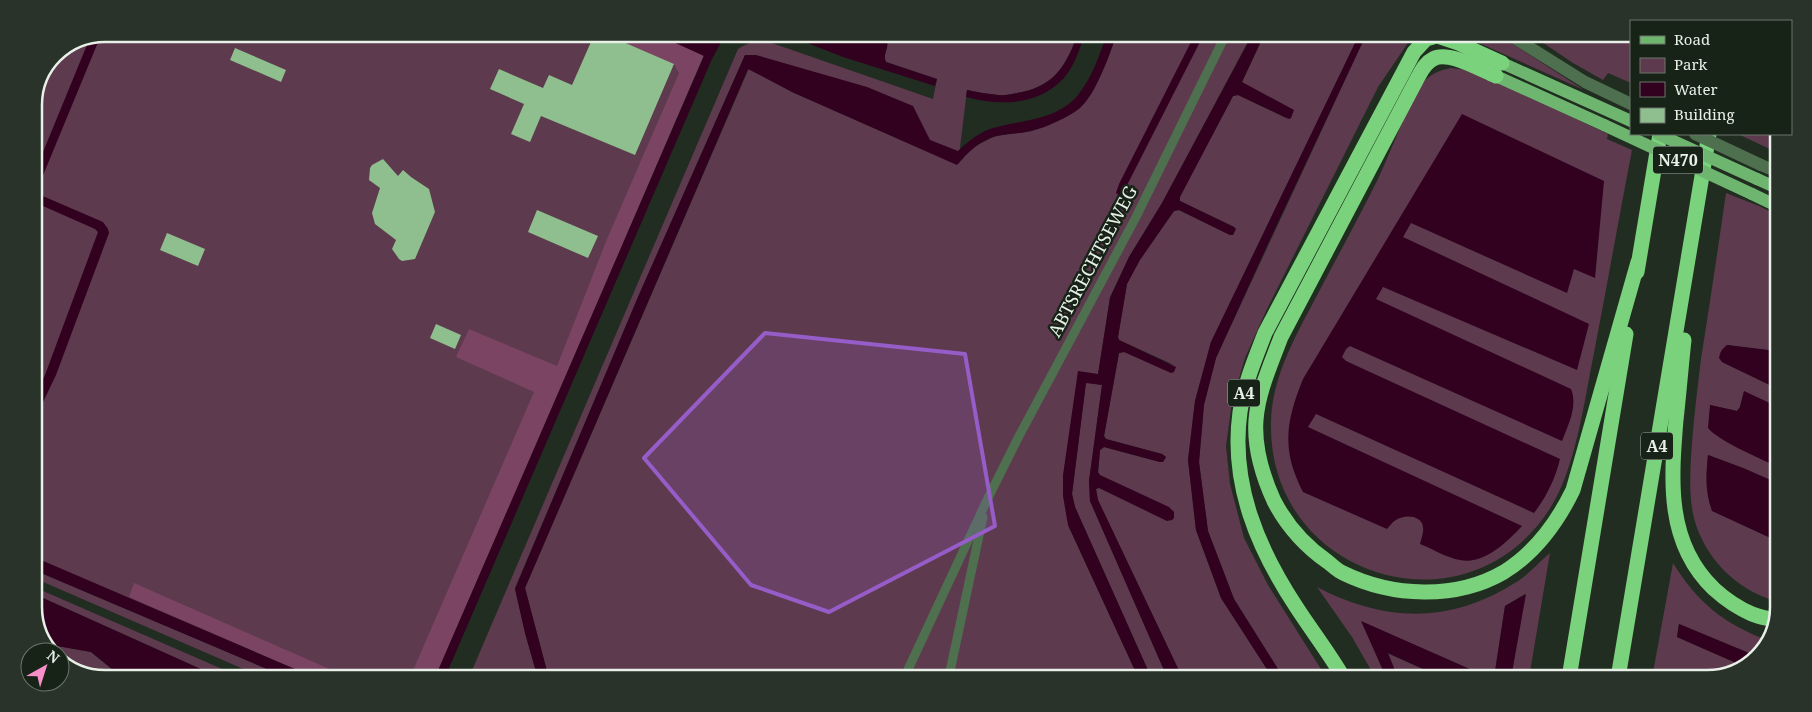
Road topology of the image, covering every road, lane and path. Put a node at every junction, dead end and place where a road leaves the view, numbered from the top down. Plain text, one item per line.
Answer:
1 (1222, 42) edge
2 (1423, 42) edge
3 (1455, 42) edge
4 (1521, 42) edge
5 (1499, 69) junction
6 (1630, 104) edge
7 (1630, 122) edge
8 (1659, 135) edge
9 (1661, 135) edge
10 (1697, 135) edge
11 (1709, 135) edge
12 (1769, 168) edge
13 (1769, 184) edge
14 (1769, 202) edge
15 (1695, 214) junction
16 (1638, 262) junction
17 (987, 500) junction
18 (1768, 619) edge
19 (908, 670) edge
20 (950, 670) edge
21 (1338, 670) edge
22 (1570, 670) edge
23 (1619, 670) edge

1 - 17 lane, ABTSRECHTSEWEG
2 - 21 highway, A4
3 - 5 highway
4 - 6 street
5 - 7 main road
5 - 14 main road, N470, bridge
5 - 16 highway, A4
8 - 16 highway, A4
9 - 13 main road, N470, bridge
10 - 12 street, bridge
11 - 15 highway, A4
15 - 18 highway, A4
15 - 23 highway, A4
16 - 22 highway, A4
17 - 19 lane, ABTSRECHTSEWEG
17 - 20 lane, ABTSRECHTSEWEG

